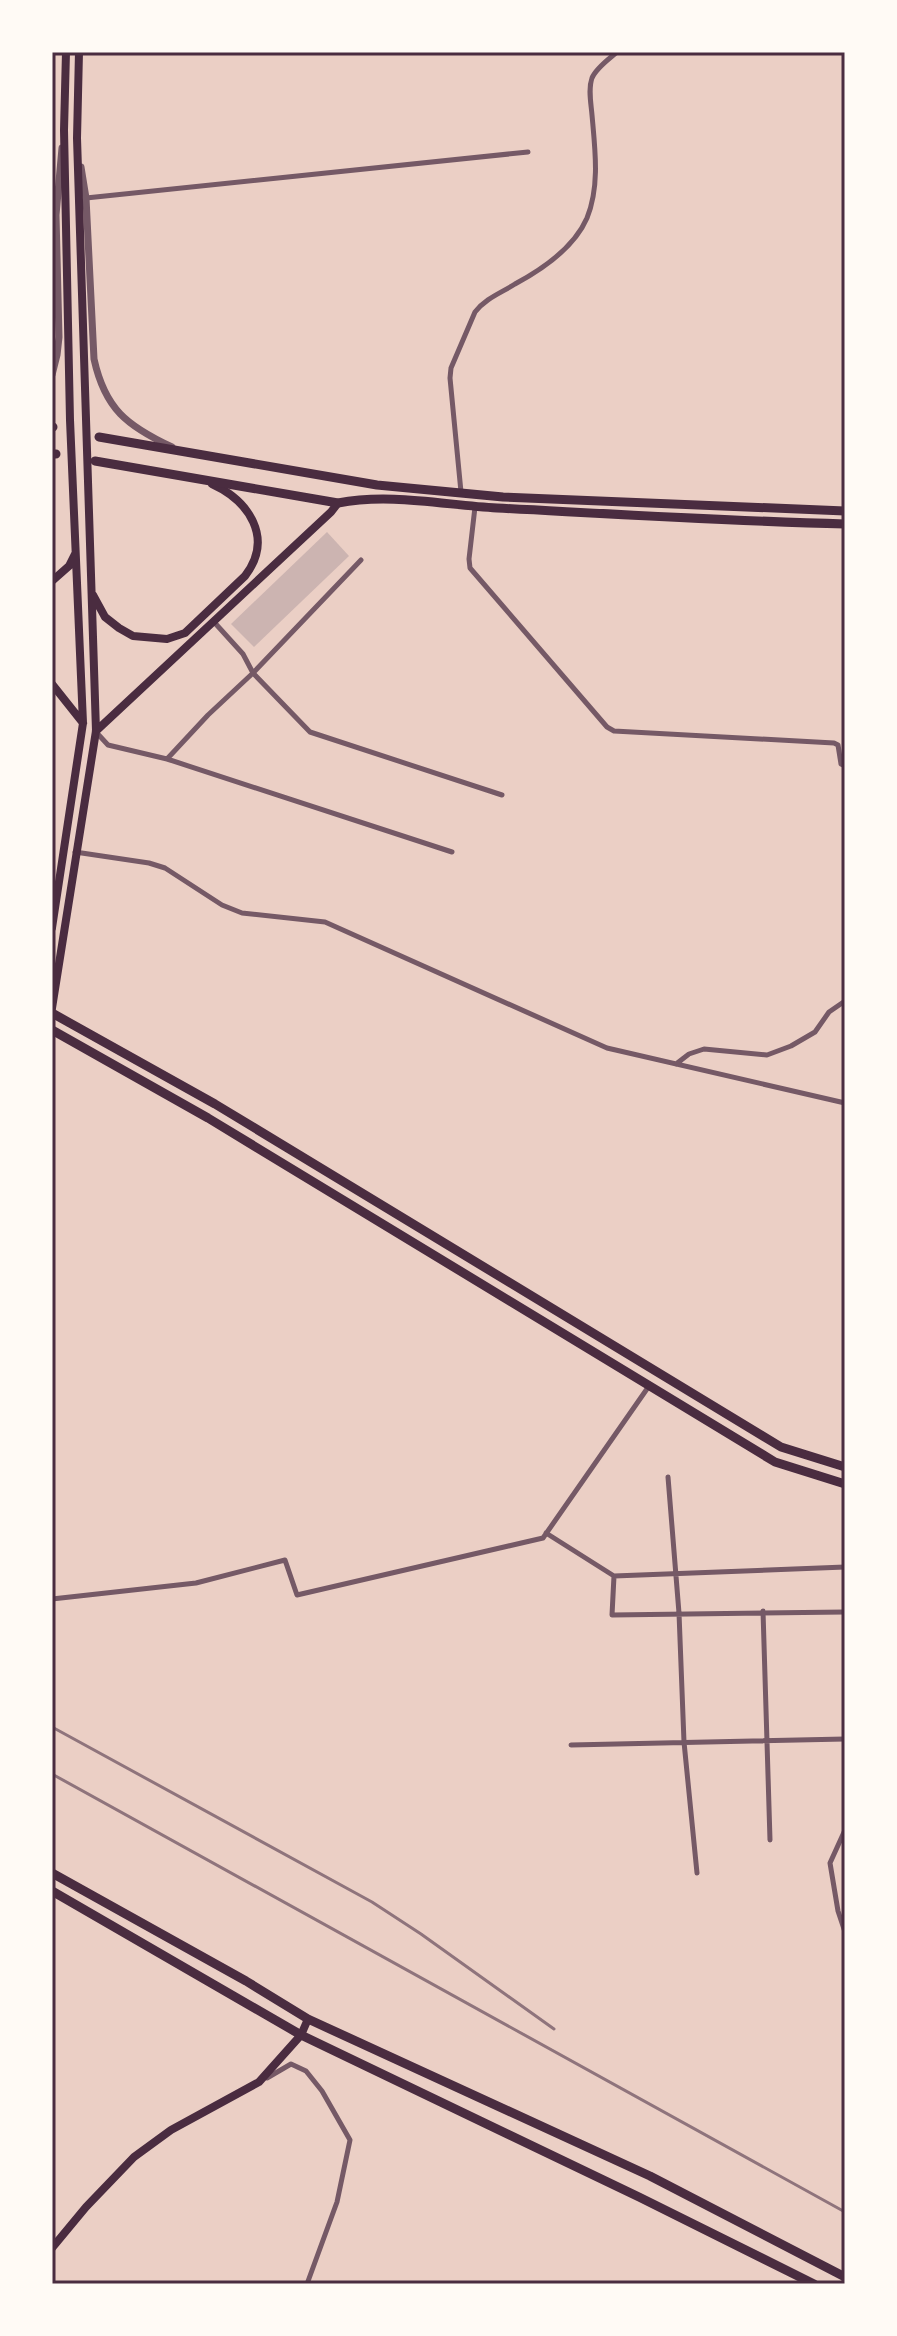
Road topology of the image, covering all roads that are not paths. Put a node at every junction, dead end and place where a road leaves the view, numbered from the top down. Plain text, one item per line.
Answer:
1 (66, 52) edge
2 (79, 52) edge
3 (617, 52) edge
4 (64, 130) junction
5 (77, 138) junction
6 (528, 152) dead end
7 (86, 198) junction
8 (52, 375) edge
9 (99, 437) dead end
10 (184, 453) junction
11 (95, 461) dead end
12 (200, 478) junction
13 (461, 493) junction
14 (338, 503) junction
15 (475, 507) junction
16 (845, 511) edge
17 (845, 524) edge
18 (75, 554) junction
19 (361, 560) dead end
20 (52, 581) edge
21 (91, 591) junction
22 (214, 622) junction
23 (253, 673) junction
24 (52, 684) edge
25 (83, 723) junction
26 (96, 731) junction
27 (167, 759) junction
28 (845, 766) edge
29 (502, 795) dead end
30 (75, 852) junction
31 (452, 852) dead end
32 (52, 928) edge
33 (845, 1001) edge
34 (52, 1010) edge
35 (52, 1030) edge
36 (676, 1064) junction
37 (845, 1103) edge
38 (649, 1385) junction
39 (845, 1467) edge
40 (668, 1477) dead end
41 (845, 1484) edge
42 (546, 1533) junction
43 (845, 1567) edge
44 (676, 1573) junction
45 (614, 1576) junction
46 (52, 1599) edge
47 (763, 1611) junction
48 (845, 1612) edge
49 (679, 1613) junction
50 (845, 1739) edge
51 (765, 1740) junction
52 (684, 1742) junction
53 (571, 1745) dead end
54 (845, 1830) edge
55 (770, 1840) dead end
56 (52, 1873) edge
57 (697, 1873) dead end
58 (52, 1891) edge
59 (845, 1932) edge
60 (308, 2019) junction
61 (301, 2035) junction
62 (259, 2082) junction
63 (52, 2248) edge
64 (845, 2277) edge
65 (307, 2284) edge
66 (814, 2284) edge

1 - 4 main road
2 - 5 main road
3 - 13 street
4 - 8 street
4 - 18 main road
5 - 7 street
5 - 21 main road
6 - 7 street
7 - 10 street
9 - 10 main road
10 - 13 main road
11 - 12 main road
12 - 14 main road
12 - 21 main road
13 - 16 main road
14 - 15 main road
14 - 22 main road
15 - 17 main road
15 - 28 street
18 - 20 main road
18 - 25 main road
19 - 23 street
21 - 26 main road
22 - 23 street
22 - 26 main road
23 - 27 street
23 - 29 street
24 - 25 main road
25 - 32 main road
26 - 27 street
26 - 30 main road
27 - 31 street
30 - 34 main road
30 - 36 street
33 - 36 street
34 - 39 main road
35 - 38 main road
36 - 37 street
38 - 41 main road
38 - 42 street
40 - 44 street
42 - 45 street
42 - 46 street
43 - 44 street
44 - 45 street
44 - 49 street
45 - 49 street
47 - 48 street
47 - 49 street
47 - 51 street
49 - 52 street
50 - 51 street
51 - 52 street
51 - 55 street
52 - 53 street
52 - 57 street
54 - 59 street
56 - 60 main road
58 - 61 main road
60 - 61 main road
60 - 64 main road
61 - 62 main road
61 - 66 main road
62 - 63 main road
62 - 65 street

